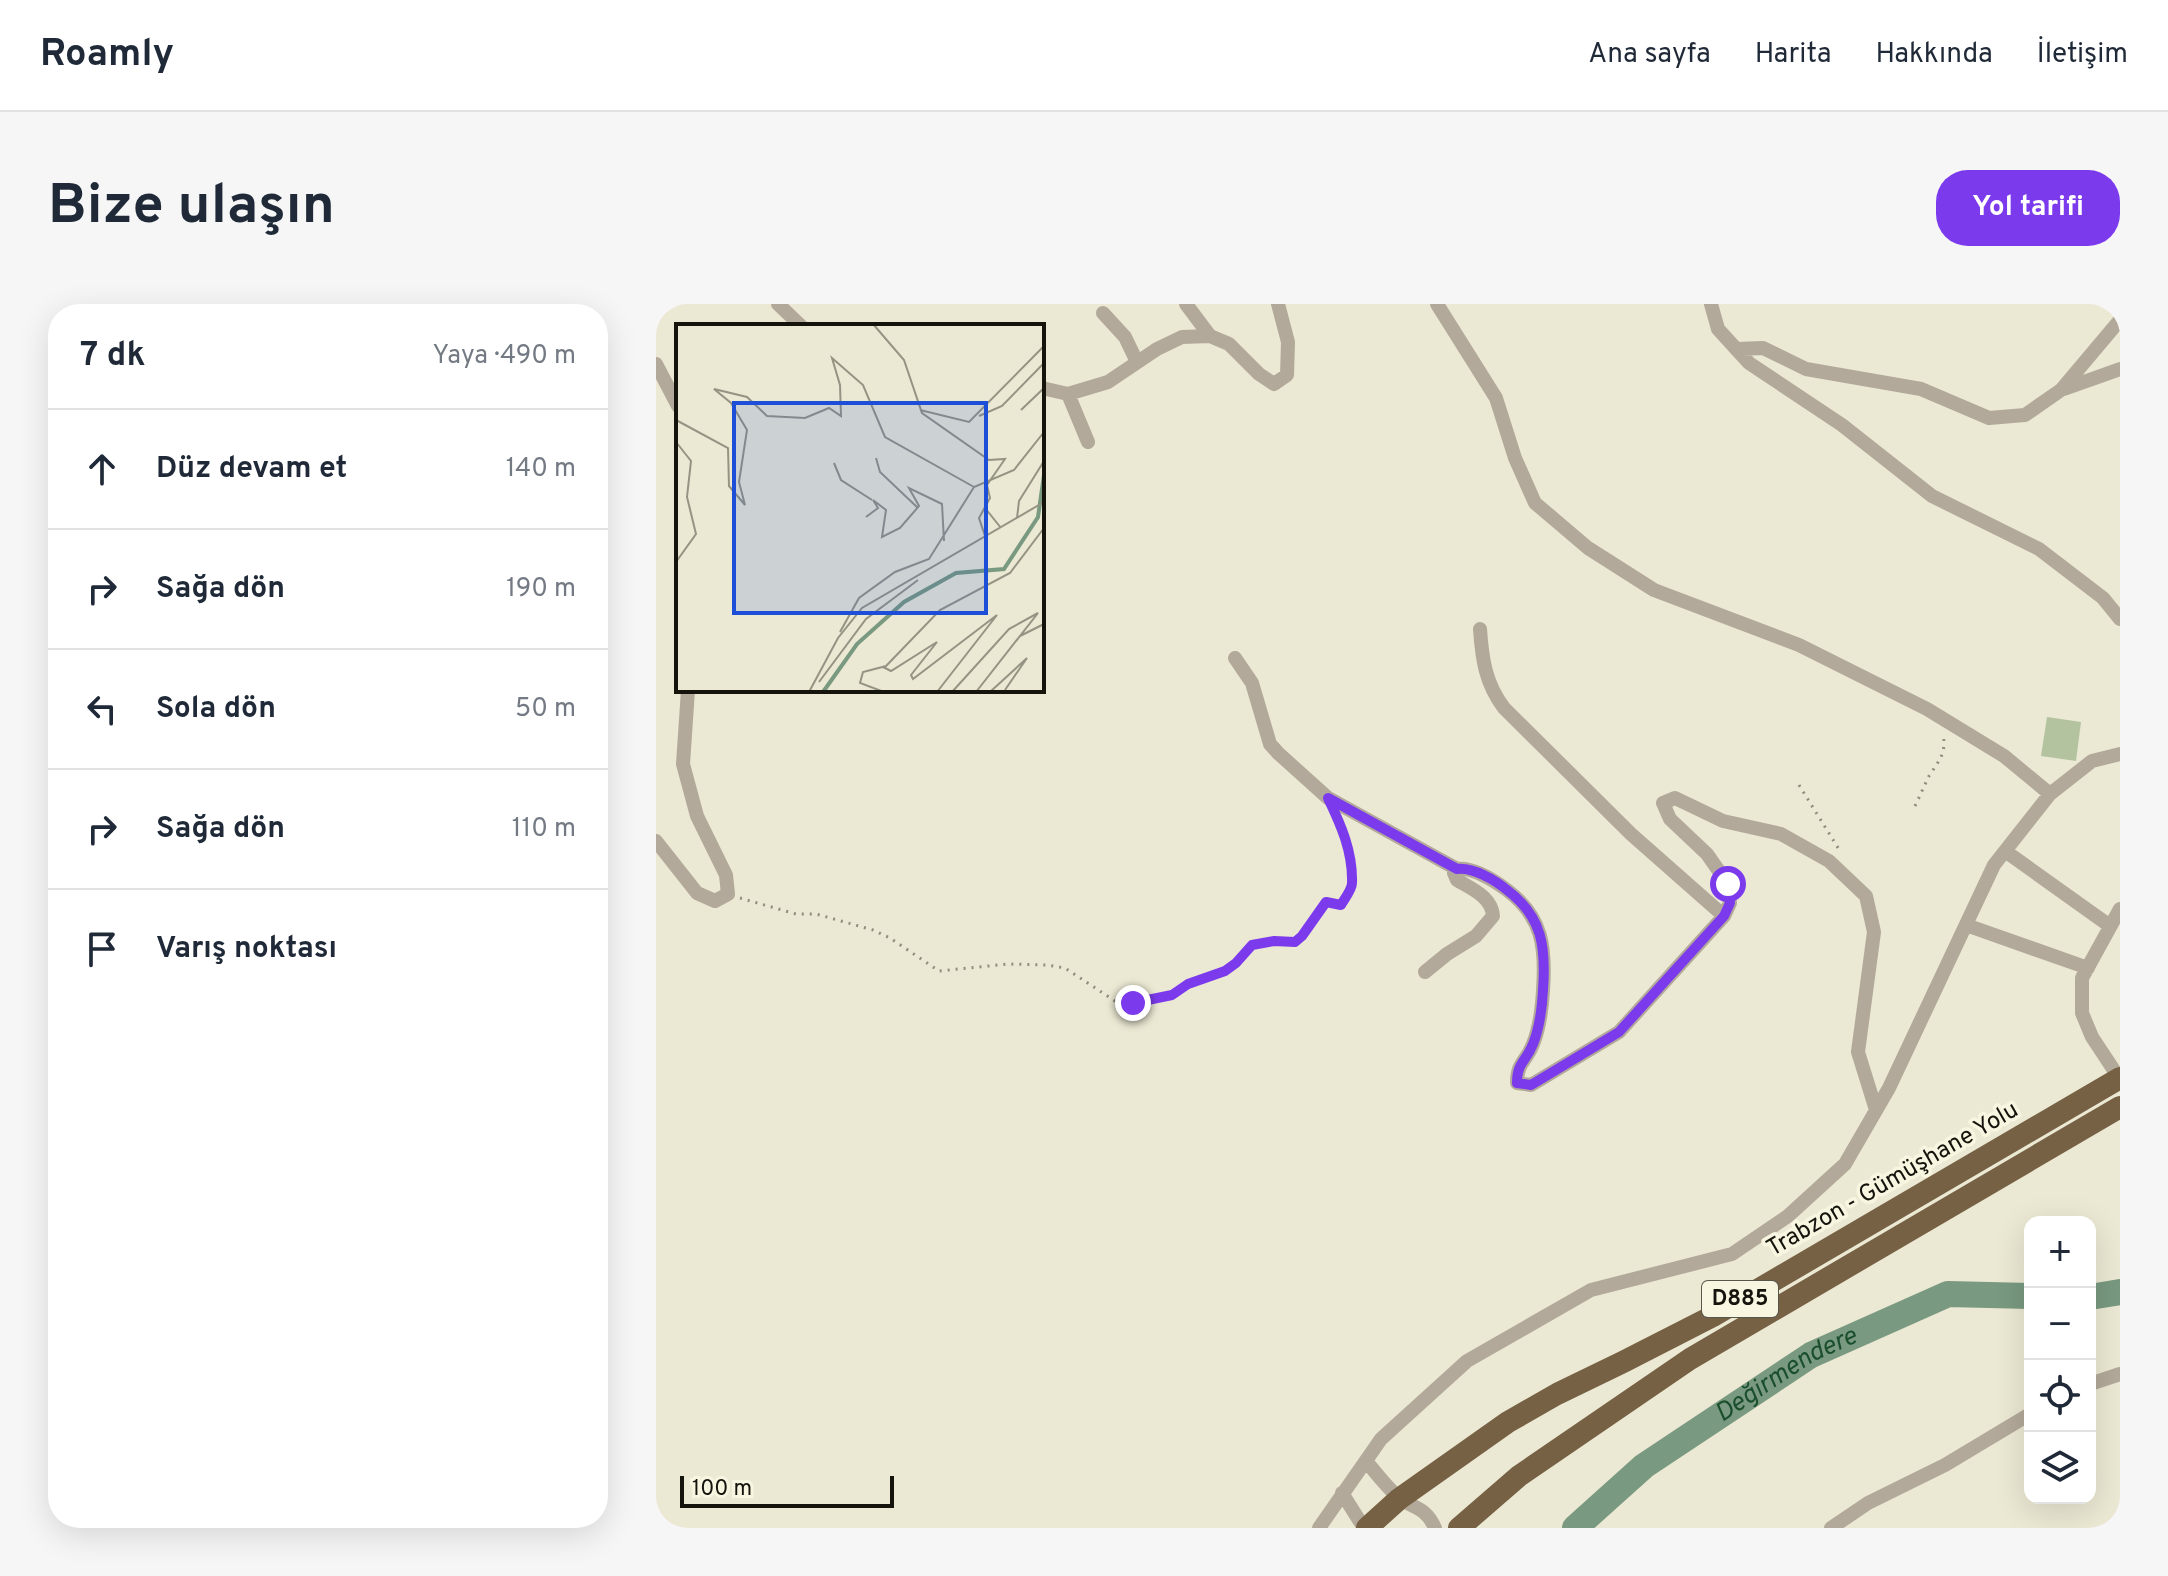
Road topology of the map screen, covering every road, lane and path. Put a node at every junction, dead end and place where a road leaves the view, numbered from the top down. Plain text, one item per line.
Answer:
1 (778, 304) edge
2 (1186, 304) edge
3 (1278, 304) edge
4 (1437, 304) edge
5 (1711, 304) edge
6 (1103, 313) dead end
7 (2120, 320) edge
8 (799, 324) edge
9 (1210, 336) junction
10 (1736, 349) junction
11 (1137, 362) junction
12 (656, 364) edge
13 (2120, 369) edge
14 (1044, 388) edge
15 (2061, 390) junction
16 (1068, 394) junction
17 (676, 402) edge
18 (1088, 442) dead end
19 (2120, 619) edge
20 (1480, 629) dead end
21 (1235, 658) dead end
22 (688, 692) edge
23 (1927, 709) junction
24 (2120, 754) edge
25 (1799, 785) dead end
26 (2050, 794) junction
27 (1328, 798) junction
28 (1915, 806) dead end
29 (656, 841) edge
30 (2005, 851) junction
31 (1457, 869) junction
32 (1847, 877) junction
33 (728, 894) junction
34 (1724, 916) junction
35 (2116, 919) edge
36 (1966, 925) junction
37 (2088, 968) junction
38 (1425, 972) dead end
39 (2119, 1078) edge
40 (2120, 1107) edge
41 (1876, 1110) junction
42 (2120, 1374) edge
43 (2096, 1382) edge
44 (2024, 1418) edge
45 (1366, 1461) junction
46 (1342, 1493) junction
47 (1399, 1499) junction
48 (1319, 1528) edge
49 (1365, 1528) edge
50 (1435, 1528) edge
51 (1459, 1528) edge
52 (1831, 1528) edge

1 - 8 street
2 - 9 street
3 - 9 street
4 - 23 street
5 - 10 street
6 - 11 street
7 - 15 street
9 - 11 street
10 - 15 street
10 - 19 street
11 - 16 street
12 - 17 street
13 - 15 street
14 - 16 street
16 - 18 street
20 - 34 street
21 - 27 street
22 - 33 street
23 - 26 street
23 - 28 path
24 - 26 street
25 - 32 path
26 - 30 street
27 - 31 street
27 - 33 path
29 - 33 street
30 - 35 street
30 - 36 street
31 - 34 street
31 - 38 street
32 - 34 street
32 - 41 street
35 - 37 street
36 - 37 street
36 - 41 street
37 - 39 street
39 - 47 highway, Trabzon - Gümüşhane Yolu / D885
40 - 51 highway, D885
41 - 45 street
42 - 43 street
44 - 52 street
45 - 46 street
45 - 47 street
46 - 48 street
46 - 49 street
47 - 49 highway, Trabzon - Gümüşhane Yolu / D885
47 - 50 street

